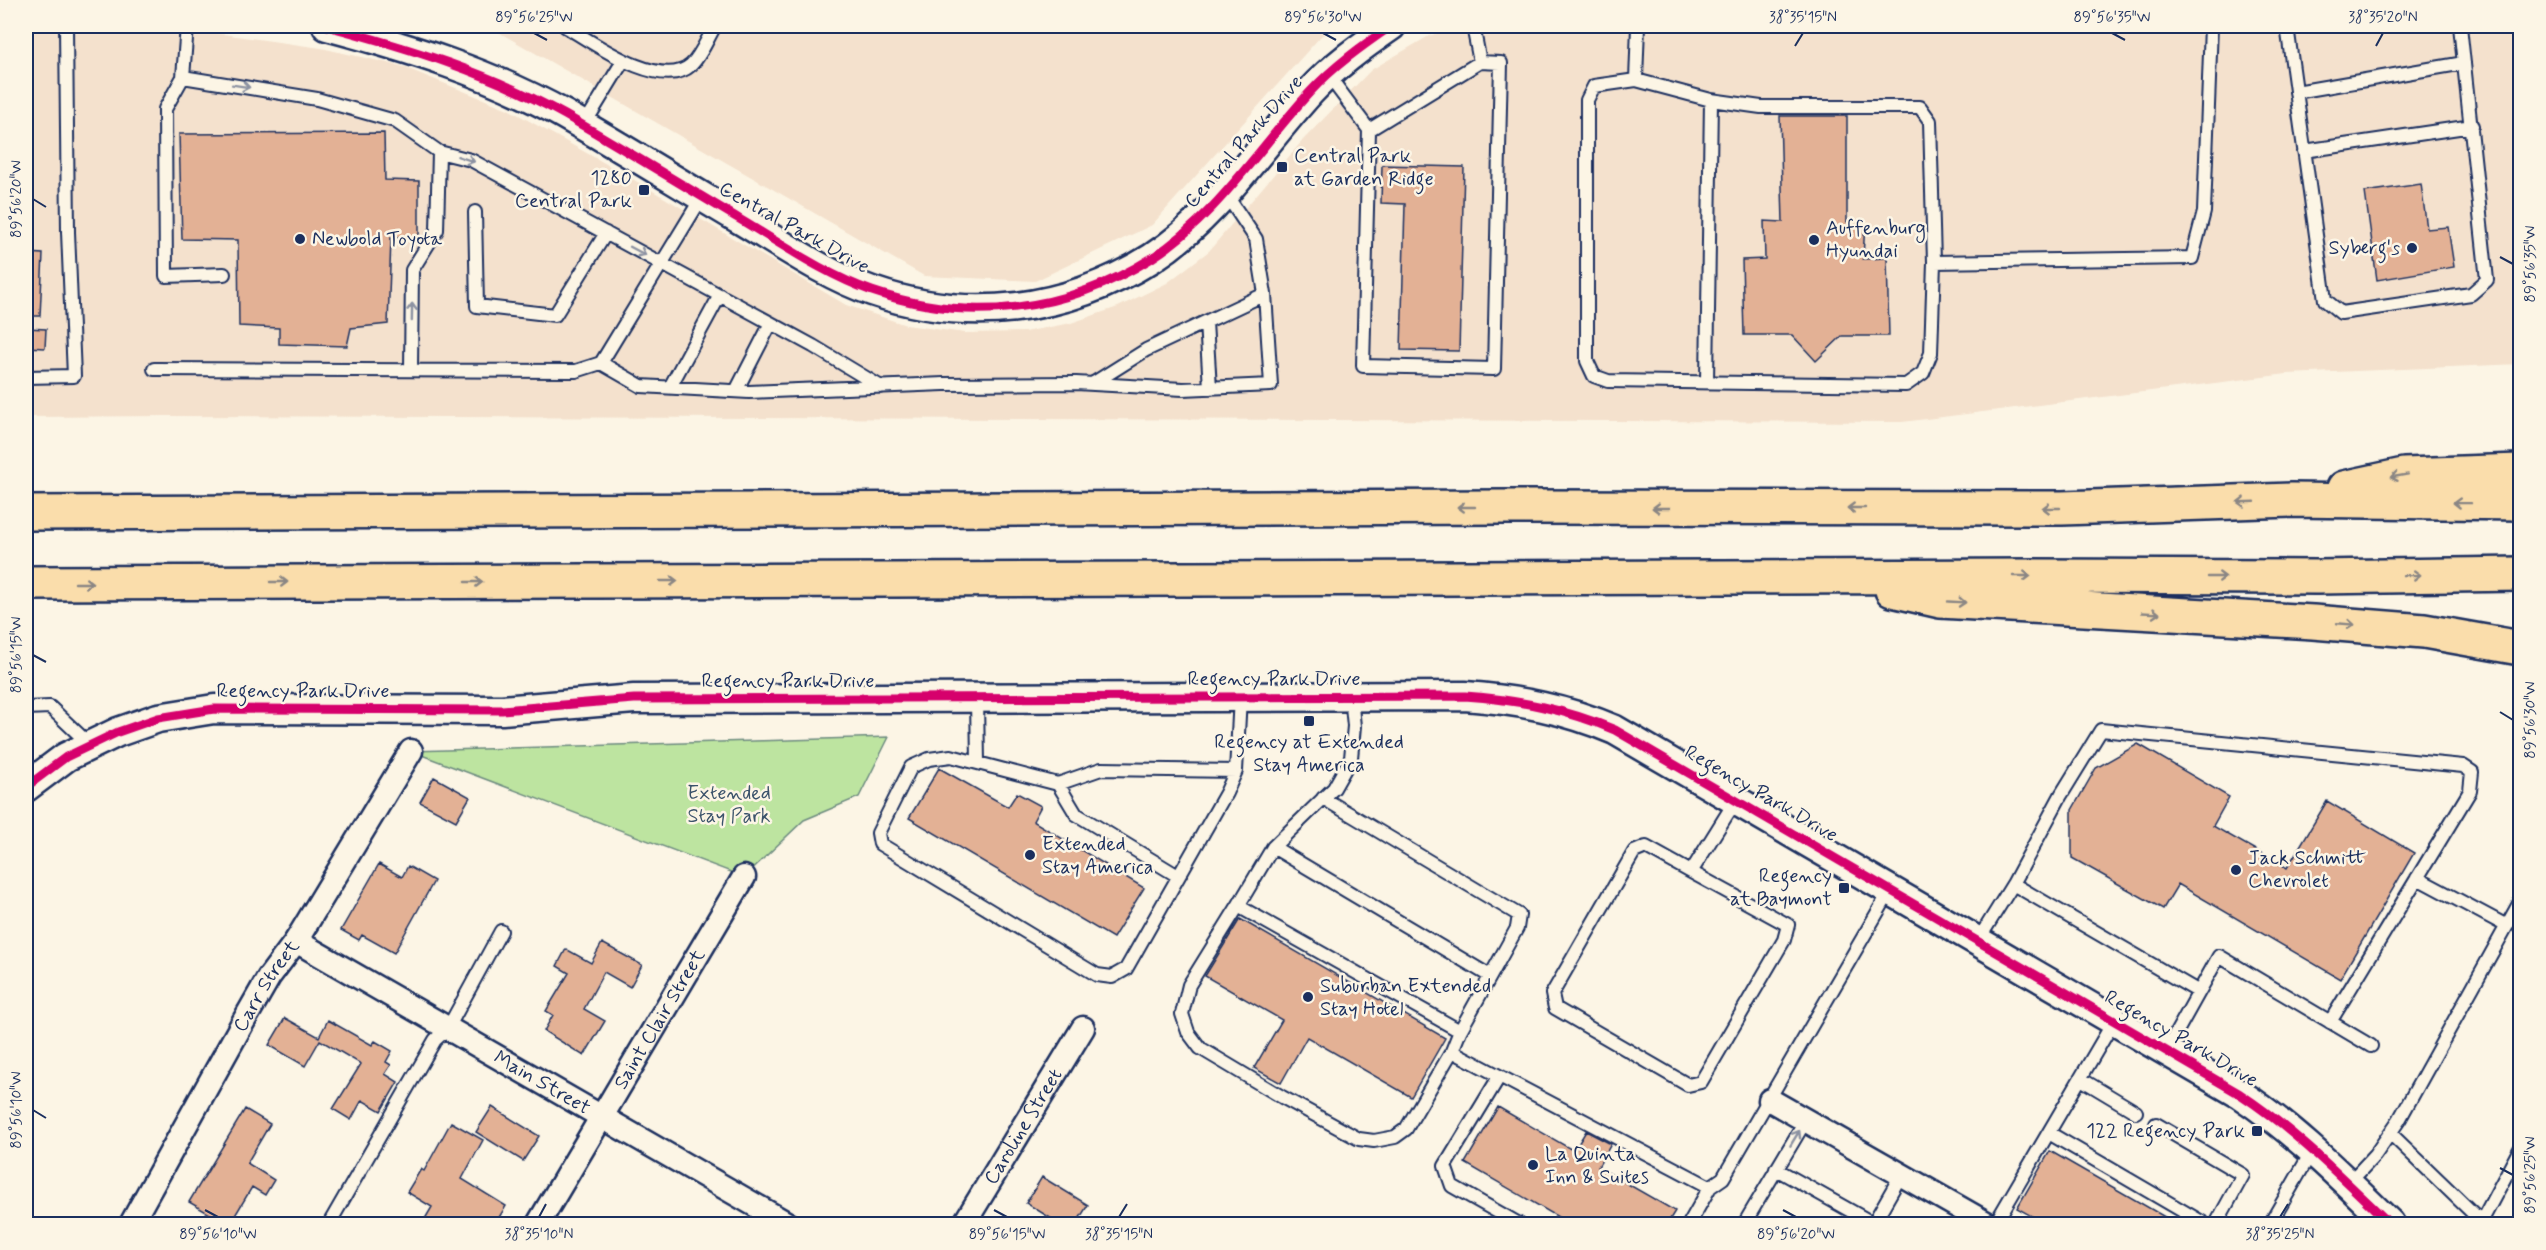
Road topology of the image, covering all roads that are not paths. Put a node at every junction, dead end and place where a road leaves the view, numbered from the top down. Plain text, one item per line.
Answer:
1 (66, 26) edge
2 (187, 26) edge
3 (327, 26) edge
4 (565, 26) edge
5 (715, 26) edge
6 (1391, 26) edge
7 (1473, 26) edge
8 (1638, 26) edge
9 (2211, 26) edge
10 (2287, 26) edge
11 (2460, 26) edge
12 (623, 61) junction
13 (1480, 62) junction
14 (2464, 63) junction
15 (1328, 75) junction
16 (183, 77) junction
17 (1636, 80) junction
18 (2296, 92) junction
19 (1711, 100) junction
20 (583, 126) junction
21 (2472, 126) junction
22 (1369, 130) junction
23 (2304, 151) junction
24 (439, 152) junction
25 (1225, 193) junction
26 (702, 196) junction
27 (476, 212) dead end
28 (606, 233) junction
29 (1934, 262) junction
30 (661, 263) junction
31 (224, 274) dead end
32 (1265, 294) junction
33 (720, 295) junction
34 (1206, 322) junction
35 (771, 323) junction
36 (601, 363) junction
37 (154, 369) dead end
38 (411, 370) junction
39 (26, 377) edge
40 (1707, 382) junction
41 (1092, 384) junction
42 (670, 387) junction
43 (881, 387) junction
44 (1210, 388) junction
45 (736, 391) junction
46 (2520, 471) edge
47 (2291, 500) junction
48 (2520, 504) edge
49 (26, 513) edge
50 (2520, 574) edge
51 (1838, 577) junction
52 (26, 583) edge
53 (2520, 648) edge
54 (1240, 697) junction
55 (1351, 697) junction
56 (977, 698) junction
57 (26, 708) edge
58 (90, 745) junction
59 (411, 751) dead end
60 (978, 763) junction
61 (1236, 771) junction
62 (1058, 784) junction
63 (26, 787) edge
64 (1323, 798) junction
65 (1736, 800) junction
66 (1273, 847) junction
67 (1691, 872) junction
68 (1178, 876) junction
69 (744, 877) dead end
70 (2417, 878) junction
71 (2013, 884) junction
72 (1890, 891) junction
73 (2520, 902) edge
74 (1238, 906) junction
75 (2507, 926) junction
76 (501, 931) dead end
77 (296, 941) junction
78 (1977, 942) junction
79 (1490, 976) junction
80 (2199, 992) junction
81 (2114, 1021) junction
82 (2330, 1022) junction
83 (448, 1028) junction
84 (1083, 1028) dead end
85 (1460, 1031) junction
86 (2372, 1046) dead end
87 (1452, 1051) junction
88 (2166, 1052) junction
89 (1499, 1077) junction
90 (2080, 1079) junction
91 (1770, 1100) junction
92 (2136, 1112) dead end
93 (601, 1116) junction
94 (1806, 1120) junction
95 (2156, 1124) dead end
96 (2049, 1132) junction
97 (2390, 1133) junction
98 (2520, 1149) edge
99 (2313, 1150) junction
100 (1776, 1169) junction
101 (1901, 1175) junction
102 (2348, 1184) junction
103 (1710, 1187) junction
104 (758, 1217) edge
105 (1747, 1223) edge
106 (2480, 1223) edge
107 (131, 1224) edge
108 (329, 1224) edge
109 (538, 1224) edge
110 (788, 1224) edge
111 (964, 1224) edge
112 (1519, 1224) edge
113 (1689, 1224) edge
114 (1873, 1224) edge
115 (1988, 1224) edge
116 (1995, 1224) edge
117 (2205, 1224) edge
118 (2216, 1224) edge
119 (2270, 1224) edge
120 (2390, 1224) edge

1 - 39 lane
2 - 16 lane
3 - 20 street, Central Park Drive
4 - 12 lane
5 - 12 lane
6 - 15 street, Central Park Drive
7 - 13 lane
8 - 17 lane
9 - 29 lane
10 - 18 lane
11 - 14 lane
12 - 20 lane
13 - 22 lane
13 - 22 lane
14 - 18 lane
14 - 21 lane
15 - 22 lane
15 - 25 street, Central Park Drive
16 -> 24 lane
16 - 31 lane
17 - 19 lane
17 - 40 lane
18 - 23 lane
19 - 29 lane
19 - 40 lane
20 - 26 street, Central Park Drive
21 - 23 lane
21 - 23 lane
24 -> 28 lane
38 -> 24 lane
25 - 26 street, Central Park Drive
25 - 32 lane
26 - 30 lane
27 - 28 lane
28 -> 30 lane
29 - 40 lane
30 - 33 lane
30 - 36 lane
32 - 34 lane
32 - 44 lane
33 - 35 lane
33 - 42 lane
34 - 41 lane
34 - 44 lane
35 - 43 lane
35 - 45 lane
36 - 38 lane
36 - 42 lane
37 - 38 lane
41 - 43 lane
41 - 44 lane
42 - 45 lane
43 - 45 lane
46 -> 47 highway
48 -> 47 highway
47 -> 49 highway
51 -> 50 highway
52 -> 51 highway
51 -> 53 highway
54 - 55 street, Regency Park Drive
54 - 56 street, Regency Park Drive
54 - 61 lane
55 - 64 lane
55 - 65 street, Regency Park Drive
56 - 58 street, Regency Park Drive
56 - 60 lane
57 - 58 lane
58 - 63 street, Regency Park Drive
59 - 77 street, Carr Street
60 - 62 lane
60 - 68 lane
61 - 62 lane
61 - 68 lane
62 - 68 lane
64 - 66 lane
64 - 79 lane
65 - 67 lane
65 - 72 street, Regency Park Drive
66 - 74 lane
66 - 79 lane
67 - 67 lane
69 - 93 street, Saint Clair Street
70 - 71 lane
70 - 75 lane
70 - 82 lane
71 - 78 lane
71 - 80 lane
72 - 78 street, Regency Park Drive
72 - 91 lane
73 - 75 lane
74 - 85 lane
74 - 87 lane
75 - 97 lane
76 - 83 lane
77 - 83 street, Main Street
77 - 107 street, Carr Street
78 - 81 street, Regency Park Drive
79 - 85 lane
80 - 82 lane
80 - 88 lane
81 - 88 street, Regency Park Drive
81 - 90 lane
82 - 86 lane
83 - 93 street, Main Street
83 - 108 lane
84 - 111 street, Caroline Street
85 - 87 lane
87 - 89 lane
88 - 99 street, Regency Park Drive
89 - 103 lane
89 - 112 lane
90 - 92 lane
90 - 96 lane
91 - 94 street
91 - 103 lane
93 - 104 street, Main Street
93 - 109 street, Saint Clair Street
100 -> 94 lane
94 - 101 street
95 - 118 lane
96 - 116 lane
96 - 117 lane
97 - 102 lane
97 - 106 lane
98 - 106 lane
99 - 102 street, Regency Park Drive
99 - 119 lane
100 - 105 lane
100 - 114 lane
101 - 114 lane
101 - 115 street
102 - 120 street, Regency Park Drive
103 - 113 lane
104 - 110 street, Main Street

